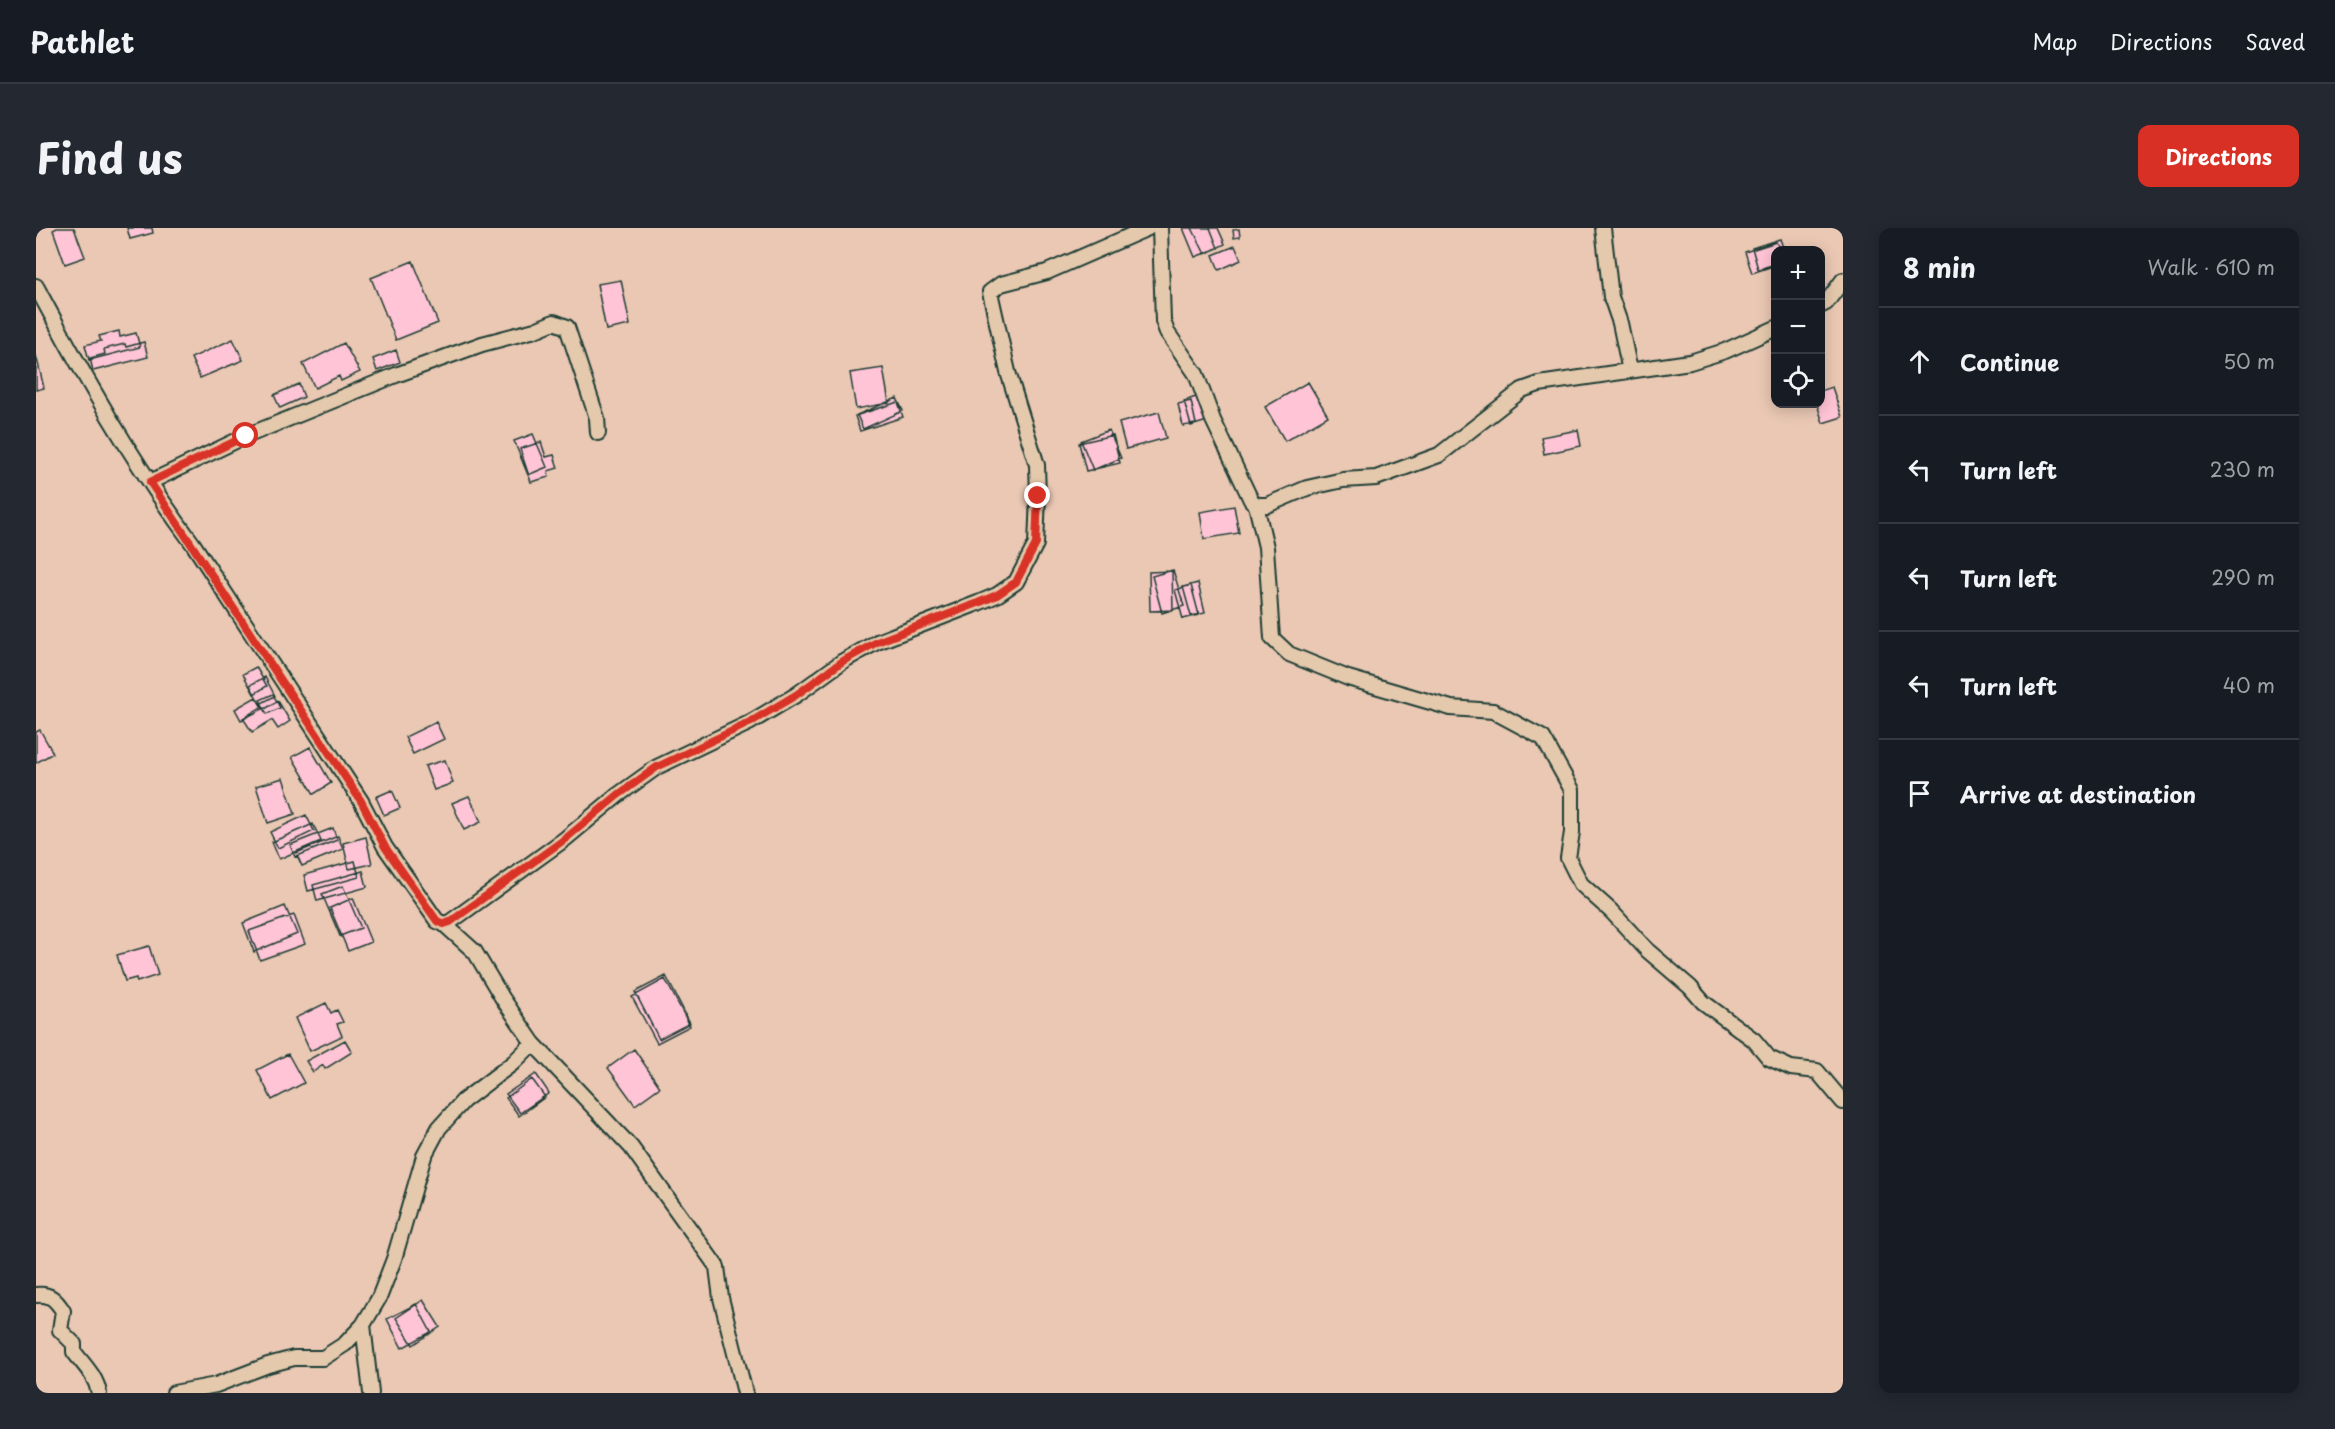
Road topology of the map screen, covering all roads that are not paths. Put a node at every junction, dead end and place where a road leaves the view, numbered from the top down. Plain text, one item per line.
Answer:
1 (1148, 228) edge
2 (1160, 228) edge
3 (1603, 228) edge
4 (1843, 280) edge
5 (36, 286) edge
6 (1825, 304) edge
7 (1771, 330) edge
8 (1630, 371) junction
9 (598, 433) dead end
10 (150, 482) junction
11 (1256, 505) junction
12 (444, 924) junction
13 (533, 1043) junction
14 (1843, 1102) edge
15 (36, 1295) edge
16 (363, 1325) junction
17 (99, 1393) edge
18 (174, 1393) edge
19 (371, 1393) edge
20 (745, 1393) edge

1 - 12 street
2 - 11 street
3 - 8 street
4 - 6 street
5 - 10 street
7 - 8 street
8 - 11 street
9 - 10 street
10 - 12 street
11 - 14 street
12 - 13 street
13 - 16 street
13 - 20 street
15 - 17 street
16 - 18 street
16 - 19 street

